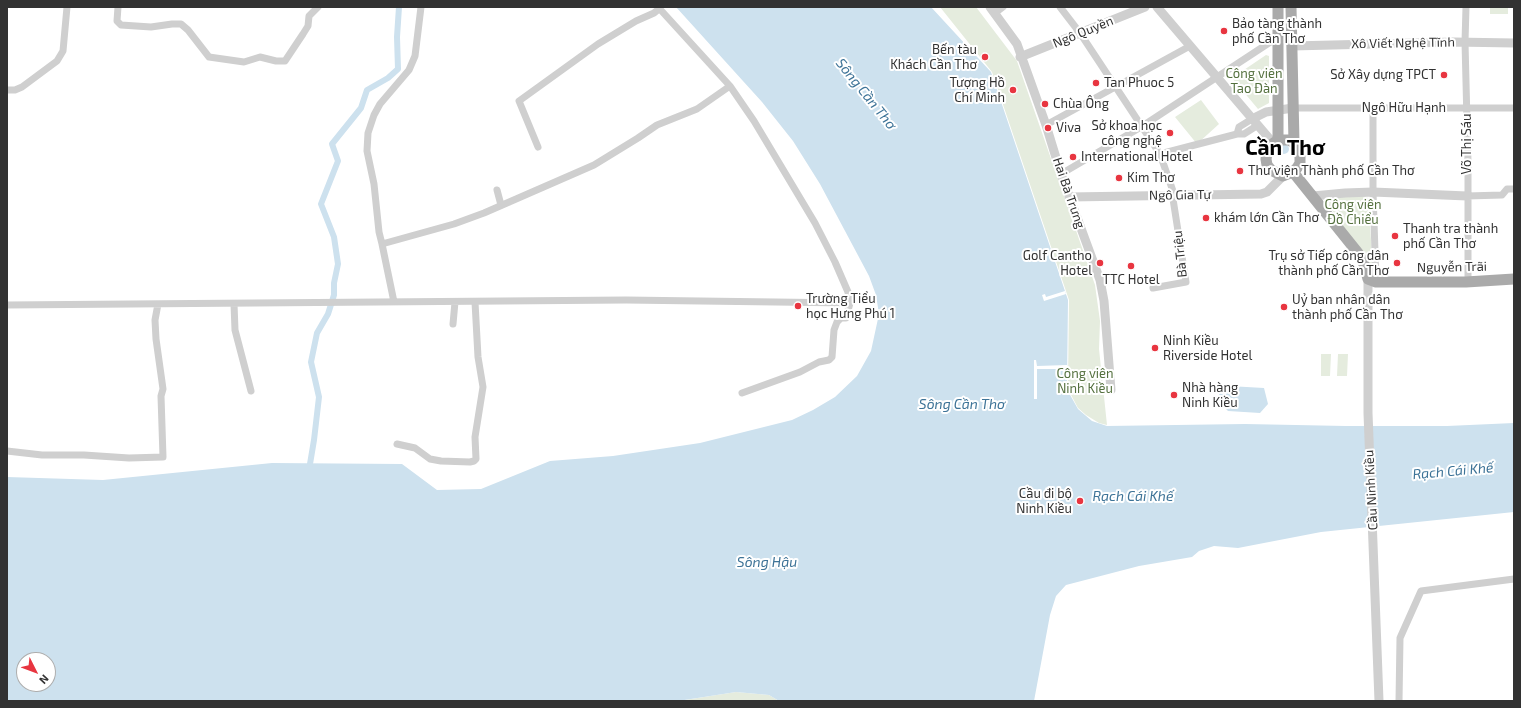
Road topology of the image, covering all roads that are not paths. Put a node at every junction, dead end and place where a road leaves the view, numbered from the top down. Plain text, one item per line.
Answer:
1 (67, 7) edge
2 (118, 7) edge
3 (318, 7) edge
4 (421, 7) edge
5 (1060, 7) edge
6 (1145, 7) edge
7 (1157, 7) edge
8 (1278, 7) edge
9 (1291, 7) edge
10 (1466, 7) edge
11 (659, 8) edge
12 (996, 9) edge
13 (1080, 33) junction
14 (1278, 37) junction
15 (1465, 42) junction
16 (1514, 43) edge
17 (1190, 46) junction
18 (1292, 46) junction
19 (1020, 57) junction
20 (1217, 77) junction
21 (730, 86) junction
22 (1115, 87) junction
23 (7, 90) edge
24 (1293, 108) junction
25 (1373, 108) junction
26 (1467, 108) junction
27 (1514, 108) edge
28 (1278, 109) junction
29 (1255, 122) junction
30 (1046, 124) junction
31 (1141, 127) junction
32 (1275, 142) junction
33 (1294, 143) junction
34 (538, 147) dead end
35 (1160, 154) junction
36 (1061, 174) junction
37 (1288, 174) junction
38 (1514, 189) edge
39 (497, 190) dead end
40 (1373, 192) junction
41 (1174, 194) junction
42 (1069, 196) junction
43 (1313, 196) junction
44 (1467, 196) junction
45 (501, 205) junction
46 (382, 244) junction
47 (1514, 279) edge
48 (1372, 281) junction
49 (1468, 282) junction
50 (1153, 288) dead end
51 (394, 302) junction
52 (455, 302) junction
53 (475, 302) junction
54 (850, 303) junction
55 (7, 304) edge
56 (158, 304) junction
57 (234, 304) junction
58 (453, 324) dead end
59 (1111, 390) dead end
60 (251, 391) dead end
61 (742, 393) dead end
62 (397, 444) dead end
63 (7, 451) edge
64 (1514, 578) edge
65 (1379, 701) edge
66 (1398, 701) edge

1 - 23 street
2 - 3 street
4 - 46 street
5 - 13 street
6 - 13 street, Ngô Quyền
7 - 17 street
8 - 14 main road
9 - 18 main road
10 - 15 street, Võ Thị Sáu
11 - 21 street
11 - 34 street
12 - 19 street, Hai Bà Trưng
13 - 19 street, Ngô Quyền
13 - 22 street
14 - 20 street
14 - 28 main road
15 - 16 street, Xô Viết Nghệ Tĩnh
15 - 18 street, Xô Viết Nghệ Tĩnh
15 - 26 street, Võ Thị Sáu
17 - 20 street
17 - 22 street
18 - 24 main road
19 - 30 street, Hai Bà Trưng
20 - 29 street
20 - 31 street
21 - 45 street
21 - 54 street
22 - 30 street
22 - 31 street
24 - 25 street, Ngô Hữu Hạnh
24 - 28 street
24 - 33 main road
25 - 26 street, Ngô Hữu Hạnh
25 - 40 street
26 - 27 street, Ngô Hữu Hạnh
26 - 44 street, Võ Thị Sáu
28 - 29 street
28 - 32 main road
29 - 32 street
29 - 35 street
30 - 36 street, Hai Bà Trưng
31 - 35 street
31 - 36 street
32 - 33 main road
32 - 37 main road
33 - 37 main road
35 - 41 street
36 - 42 street, Hai Bà Trưng
37 - 41 street, Ngô Gia Tự
37 - 43 main road
38 - 44 street
39 - 45 street
40 - 43 street
40 - 44 street
40 - 48 street
41 - 42 street, Ngô Gia Tự
41 - 50 street, Bà Triệu
42 - 59 street, Hai Bà Trưng
43 - 48 main road
44 - 49 street, Võ Thị Sáu
45 - 46 street
46 - 51 street
47 - 49 main road, Nguyễn Trãi
48 - 49 main road, Nguyễn Trãi
48 - 65 street, Cầu Ninh Kiều
51 - 52 street
51 - 57 street
52 - 53 street
52 - 58 street
53 - 54 street
53 - 62 street
54 - 61 street
55 - 56 street
56 - 57 street
56 - 63 street
57 - 60 street
64 - 66 street

